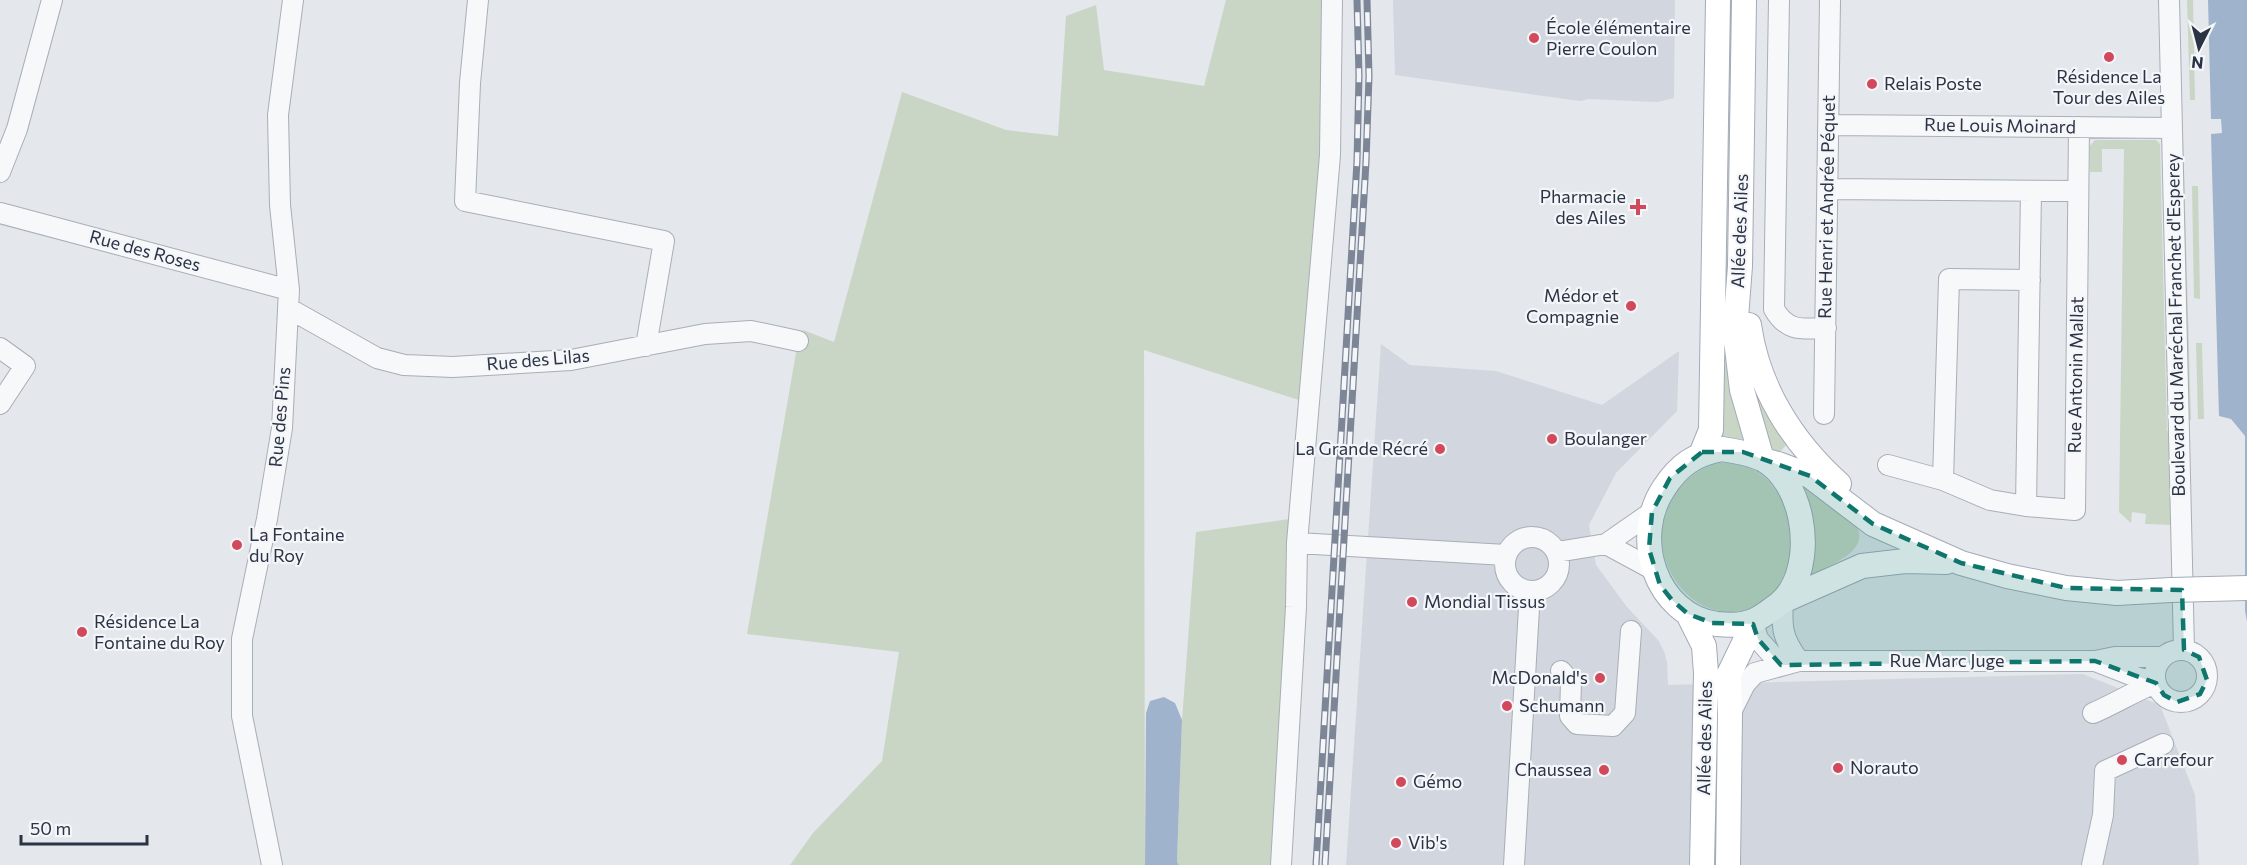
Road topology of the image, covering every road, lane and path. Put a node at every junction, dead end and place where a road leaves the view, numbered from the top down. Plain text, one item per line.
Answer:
1 (52, 0) edge
2 (292, 0) edge
3 (478, 0) edge
4 (1332, 0) edge
5 (1718, 0) edge
6 (1744, 0) edge
7 (1779, 0) edge
8 (1830, 0) edge
9 (2169, 0) edge
10 (1828, 125) junction
11 (2079, 127) junction
12 (9, 128) edge
13 (2172, 128) junction
14 (0, 172) edge
15 (1828, 189) junction
16 (2031, 191) junction
17 (2078, 191) junction
18 (0, 213) edge
19 (1740, 266) junction
20 (2030, 280) junction
21 (289, 299) junction
22 (1826, 328) junction
23 (798, 341) dead end
24 (646, 346) junction
25 (0, 348) edge
26 (0, 404) edge
27 (1824, 414) dead end
28 (1702, 452) junction
29 (1763, 460) junction
30 (1888, 465) dead end
31 (1943, 480) junction
32 (2026, 506) junction
33 (1652, 512) junction
34 (1297, 543) junction
35 (1606, 544) junction
36 (1557, 552) junction
37 (1506, 555) junction
38 (1960, 563) junction
39 (1654, 570) junction
40 (2247, 588) edge
41 (1530, 591) junction
42 (1784, 601) junction
43 (1688, 614) junction
44 (1750, 623) junction
45 (1631, 631) dead end
46 (2184, 650) junction
47 (2163, 657) junction
48 (2095, 661) junction
49 (1790, 663) junction
50 (1561, 671) dead end
51 (2156, 683) junction
52 (1730, 714) junction
53 (2163, 744) dead end
54 (272, 865) edge
55 (1281, 865) edge
56 (1514, 865) edge
57 (1702, 865) edge
58 (1728, 865) edge
59 (2092, 865) edge

1 - 12 street
2 - 21 street, Rue des Pins
3 - 24 street
4 - 34 street
5 - 28 main road, Allée des Ailes
6 - 19 main road, Allée des Ailes
7 - 22 street
8 - 10 street, Rue Henri et Andrée Péquet
9 - 13 street, Boulevard du Maréchal Franchet d'Esperey
10 - 11 street, Rue Louis Moinard
10 - 15 street, Rue Henri et Andrée Péquet
11 - 13 street, Rue Louis Moinard
11 - 17 street, Rue Antonin Mallat
12 - 14 street
13 - 46 street, Boulevard du Maréchal Franchet d'Esperey
15 - 16 street
15 - 22 street, Rue Henri et Andrée Péquet
16 - 17 street
16 - 20 street
17 - 32 street, Rue Antonin Mallat
18 - 21 street, Rue des Roses
19 - 29 main road, Allée des Ailes
19 - 38 main road
20 - 31 street
20 - 32 street
21 - 24 street, Rue des Lilas
21 - 54 street, Rue des Pins
22 - 27 street, Rue Henri et Andrée Péquet
23 - 24 street, Rue des Lilas
25 - 26 street
28 - 29 main road
28 - 33 main road
29 - 38 main road
29 - 42 main road
30 - 31 street, Rue Antonin Mallat
31 - 32 street, Rue Antonin Mallat
33 - 35 street
33 - 39 main road
34 - 37 street
34 - 55 street
35 - 36 street
35 - 39 street
36 - 37 street
36 - 41 street
37 - 41 street
38 - 40 main road, bridge
38 - 42 main road
39 - 43 main road
41 - 56 street
42 - 44 main road
42 - 49 street
43 - 44 main road
43 - 57 main road, Allée des Ailes
44 - 49 street
44 - 52 main road, Allée des Ailes
45 - 50 street
46 - 47 street
46 - 51 street
47 - 48 street, Rue Marc Juge
47 - 51 street
48 - 49 street, Rue Marc Juge
48 - 51 street, Rue Marc Juge
48 - 51 street
49 - 52 street
52 - 58 main road, Allée des Ailes
53 - 59 street

